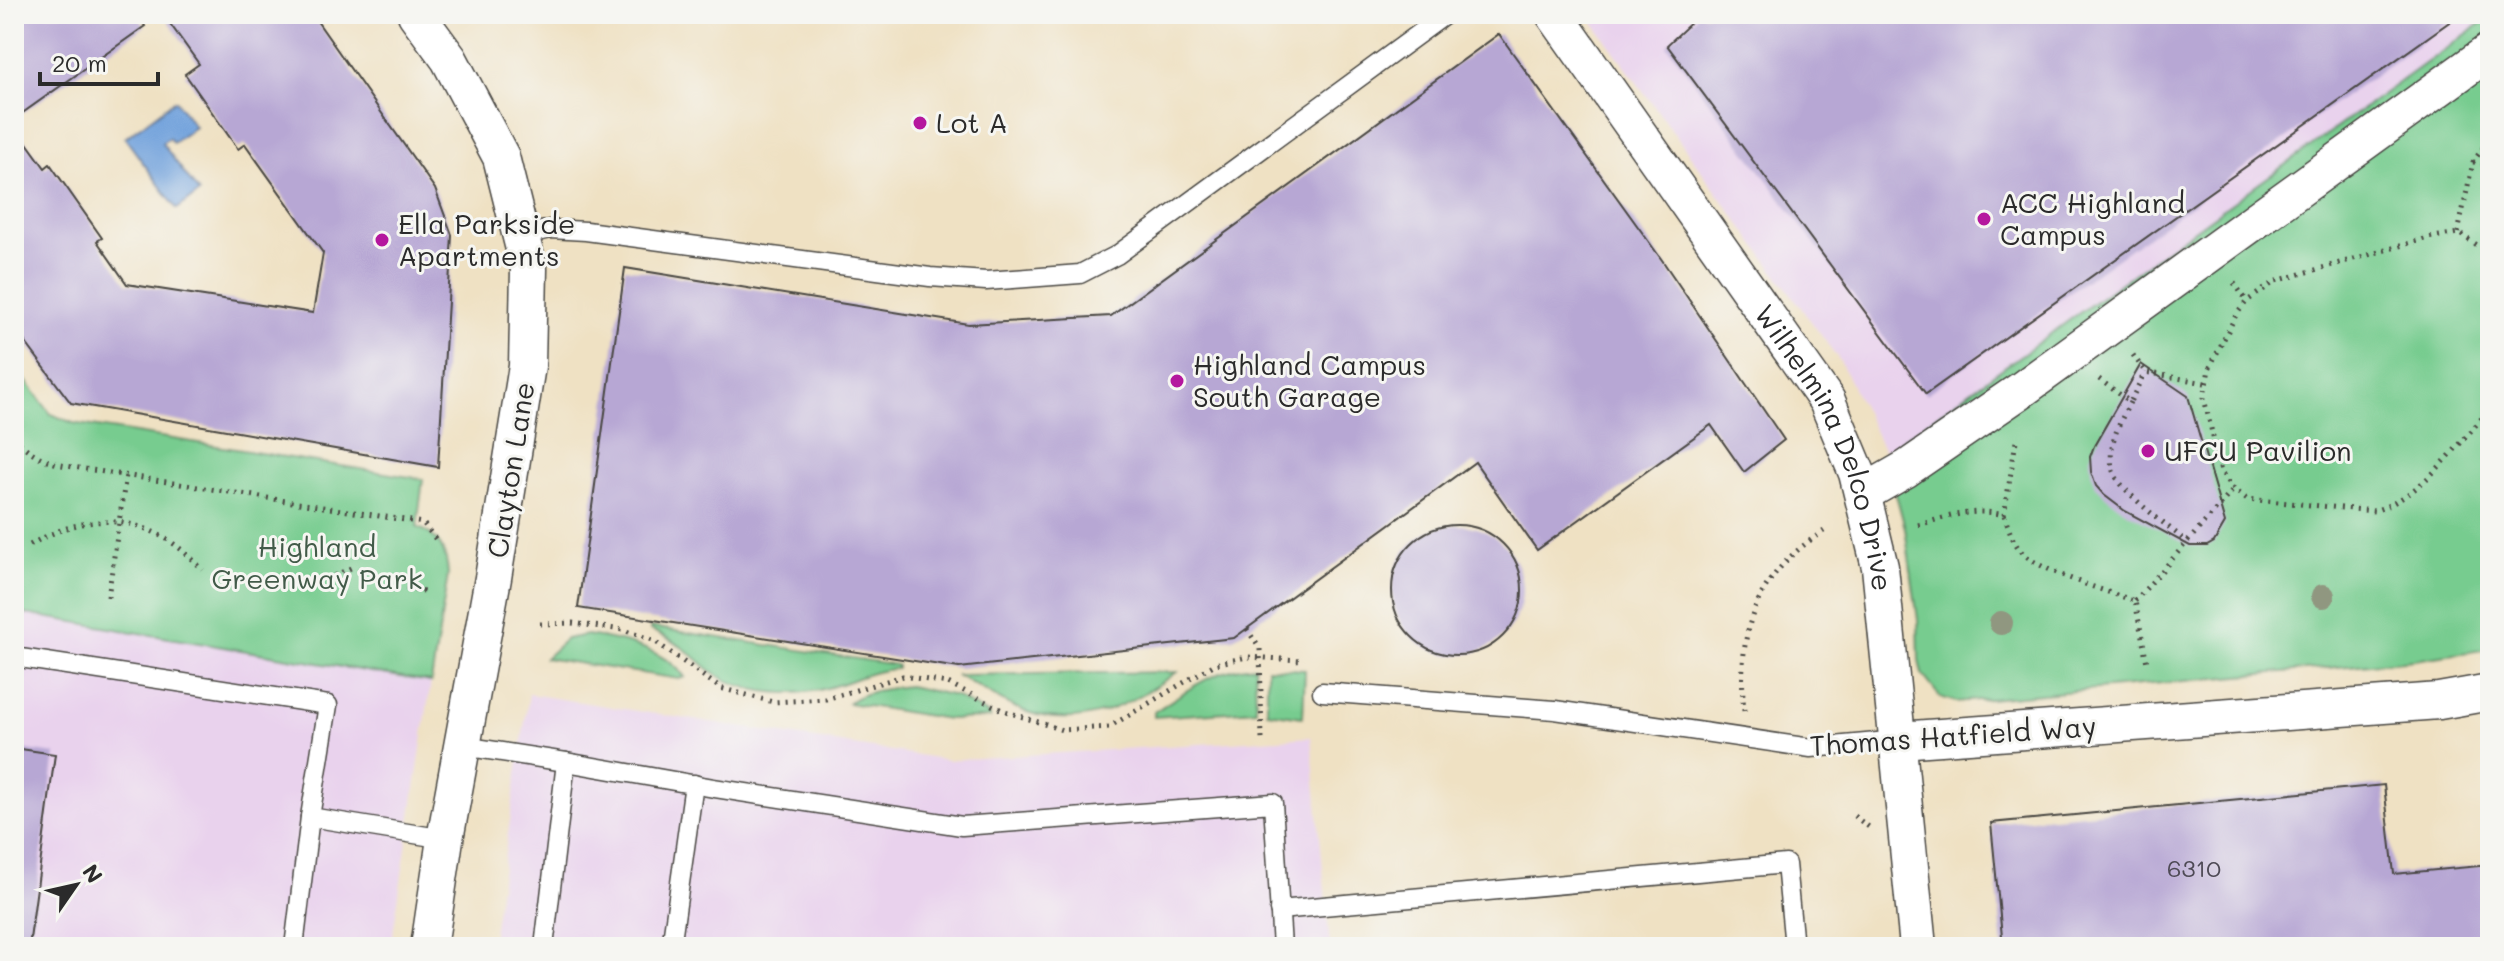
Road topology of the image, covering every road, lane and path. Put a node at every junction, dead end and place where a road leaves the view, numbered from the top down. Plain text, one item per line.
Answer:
1 (416, 14) edge
2 (1446, 14) edge
3 (1554, 14) edge
4 (2490, 51) edge
5 (2490, 138) edge
6 (2473, 162) junction
7 (2490, 164) edge
8 (2458, 233) junction
9 (521, 236) junction
10 (2490, 253) edge
11 (2112, 324) junction
12 (2068, 356) junction
13 (2145, 372) junction
14 (2205, 383) junction
15 (2024, 388) junction
16 (2130, 402) junction
17 (2490, 409) edge
18 (14, 437) edge
19 (126, 475) junction
20 (2234, 489) junction
21 (1864, 493) junction
22 (2004, 515) junction
23 (119, 522) junction
24 (1918, 525) dead end
25 (1824, 531) dead end
26 (437, 541) dead end
27 (2187, 542) junction
28 (30, 545) dead end
29 (353, 567) dead end
30 (203, 570) dead end
31 (327, 579) dead end
32 (406, 587) dead end
33 (428, 592) dead end
34 (108, 597) dead end
35 (2135, 601) junction
36 (540, 624) dead end
37 (1247, 629) dead end
38 (14, 657) edge
39 (1261, 658) junction
40 (1301, 660) dead end
41 (2147, 663) dead end
42 (1322, 692) dead end
43 (2490, 692) edge
44 (1744, 717) dead end
45 (1899, 740) junction
46 (1262, 741) dead end
47 (463, 746) junction
48 (566, 762) junction
49 (694, 784) junction
50 (1854, 816) dead end
51 (310, 817) junction
52 (1874, 830) dead end
53 (445, 839) junction
54 (1279, 910) junction
55 (294, 947) edge
56 (429, 947) edge
57 (544, 947) edge
58 (671, 947) edge
59 (1282, 947) edge
60 (1794, 947) edge
61 (1918, 947) edge

1 - 9 street, Clayton Lane
2 - 9 lane
3 - 21 street, Wilhelmina Delco Drive
4 - 11 street
5 - 6 path
6 - 7 path
6 - 8 path
8 - 10 path
8 - 14 path
9 - 47 street, Clayton Lane
11 - 12 street
11 - 13 path
12 - 15 street
12 - 16 path
13 - 14 path
13 - 16 path
14 - 20 path
15 - 21 street
15 - 22 path
16 - 27 path
17 - 20 path
18 - 19 path
19 - 23 path
19 - 26 path
20 - 27 path
21 - 45 street, Wilhelmina Delco Drive
22 - 24 path
22 - 35 path
23 - 28 path
23 - 30 path
23 - 34 path
25 - 44 path
27 - 35 path
29 - 31 path
32 - 33 path
35 - 41 path
36 - 39 path
37 - 39 path
38 - 51 lane
39 - 40 path
39 - 46 path
42 - 45 lane, Thomas Hatfield Way
43 - 45 street, Thomas Hatfield Way
45 - 61 street, Wilhelmina Delco Drive
47 - 48 lane
47 - 53 street, Clayton Lane
48 - 49 lane
48 - 57 lane
49 - 54 lane
49 - 58 lane
50 - 52 path
51 - 53 lane
51 - 55 lane
53 - 56 street, Clayton Lane
54 - 59 lane
54 - 60 lane

